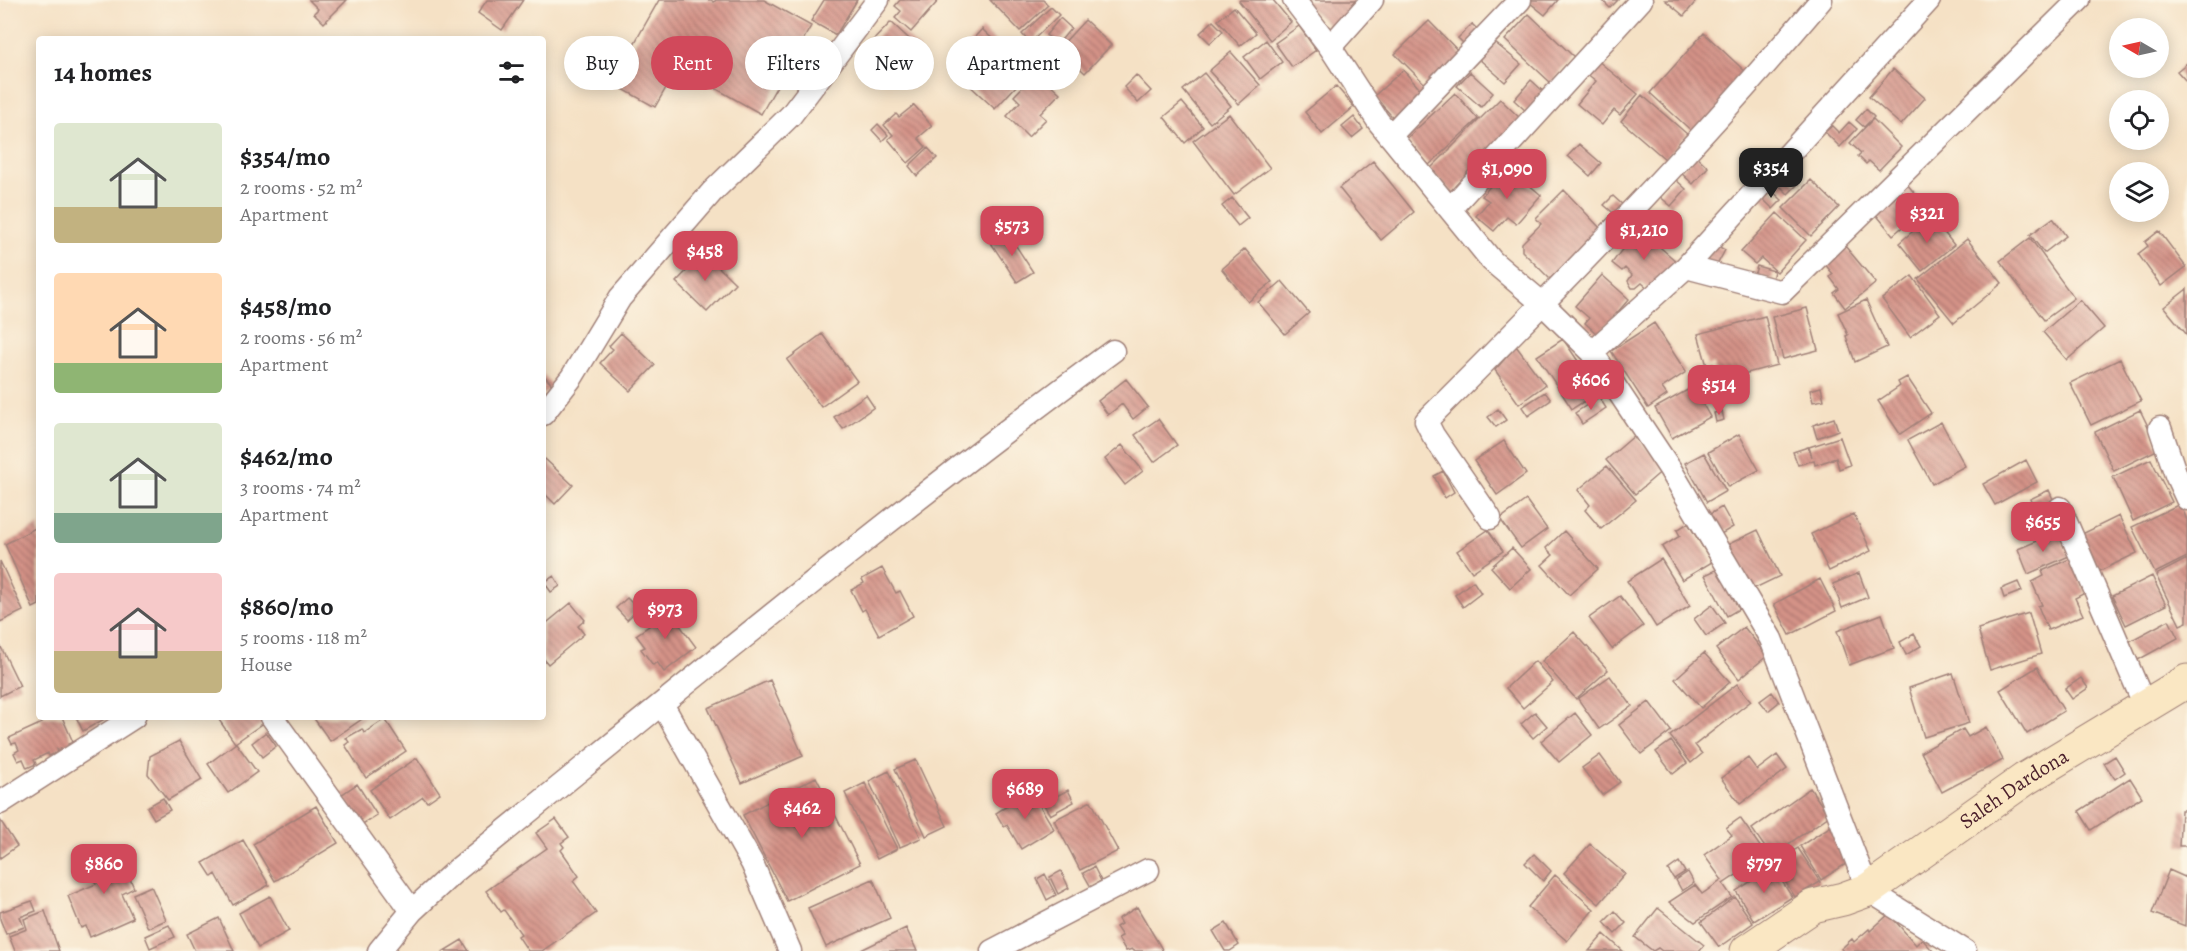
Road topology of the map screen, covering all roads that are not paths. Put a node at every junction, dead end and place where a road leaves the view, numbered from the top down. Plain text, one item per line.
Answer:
1 (878, 0) edge
2 (1294, 0) edge
3 (1372, 0) edge
4 (1520, 0) edge
5 (1641, 0) edge
6 (1821, 0) edge
7 (1929, 0) edge
8 (2079, 0) edge
9 (1330, 47) junction
10 (1390, 136) junction
11 (1450, 209) junction
12 (1686, 267) junction
13 (1543, 304) junction
14 (1113, 351) dead end
15 (1592, 352) junction
16 (546, 410) edge
17 (2160, 428) dead end
18 (2187, 499) edge
19 (2060, 508) dead end
20 (1490, 518) dead end
21 (2187, 681) edge
22 (662, 704) junction
23 (2145, 706) junction
24 (129, 720) edge
25 (274, 720) edge
26 (0, 803) edge
27 (1148, 870) dead end
28 (1855, 895) junction
29 (412, 911) junction
30 (379, 951) edge
31 (790, 951) edge
32 (992, 951) edge
33 (1747, 951) edge
34 (1784, 951) edge
35 (1965, 951) edge

1 - 16 street
2 - 9 street
3 - 9 street
4 - 10 street
5 - 11 street
6 - 13 street
7 - 12 street
8 - 12 street
9 - 10 street
10 - 11 street
11 - 13 street
12 - 15 street
13 - 15 street
13 - 20 street
14 - 22 street
15 - 28 street
17 - 18 street
19 - 23 street
21 - 23 street, Saleh Dardona
22 - 29 street
22 - 31 street
23 - 28 street, Saleh Dardona
24 - 26 street
25 - 29 street
27 - 32 street
28 - 33 street, Saleh Dardona
28 - 34 street, Saleh Dardona
28 - 35 street
29 - 30 street

